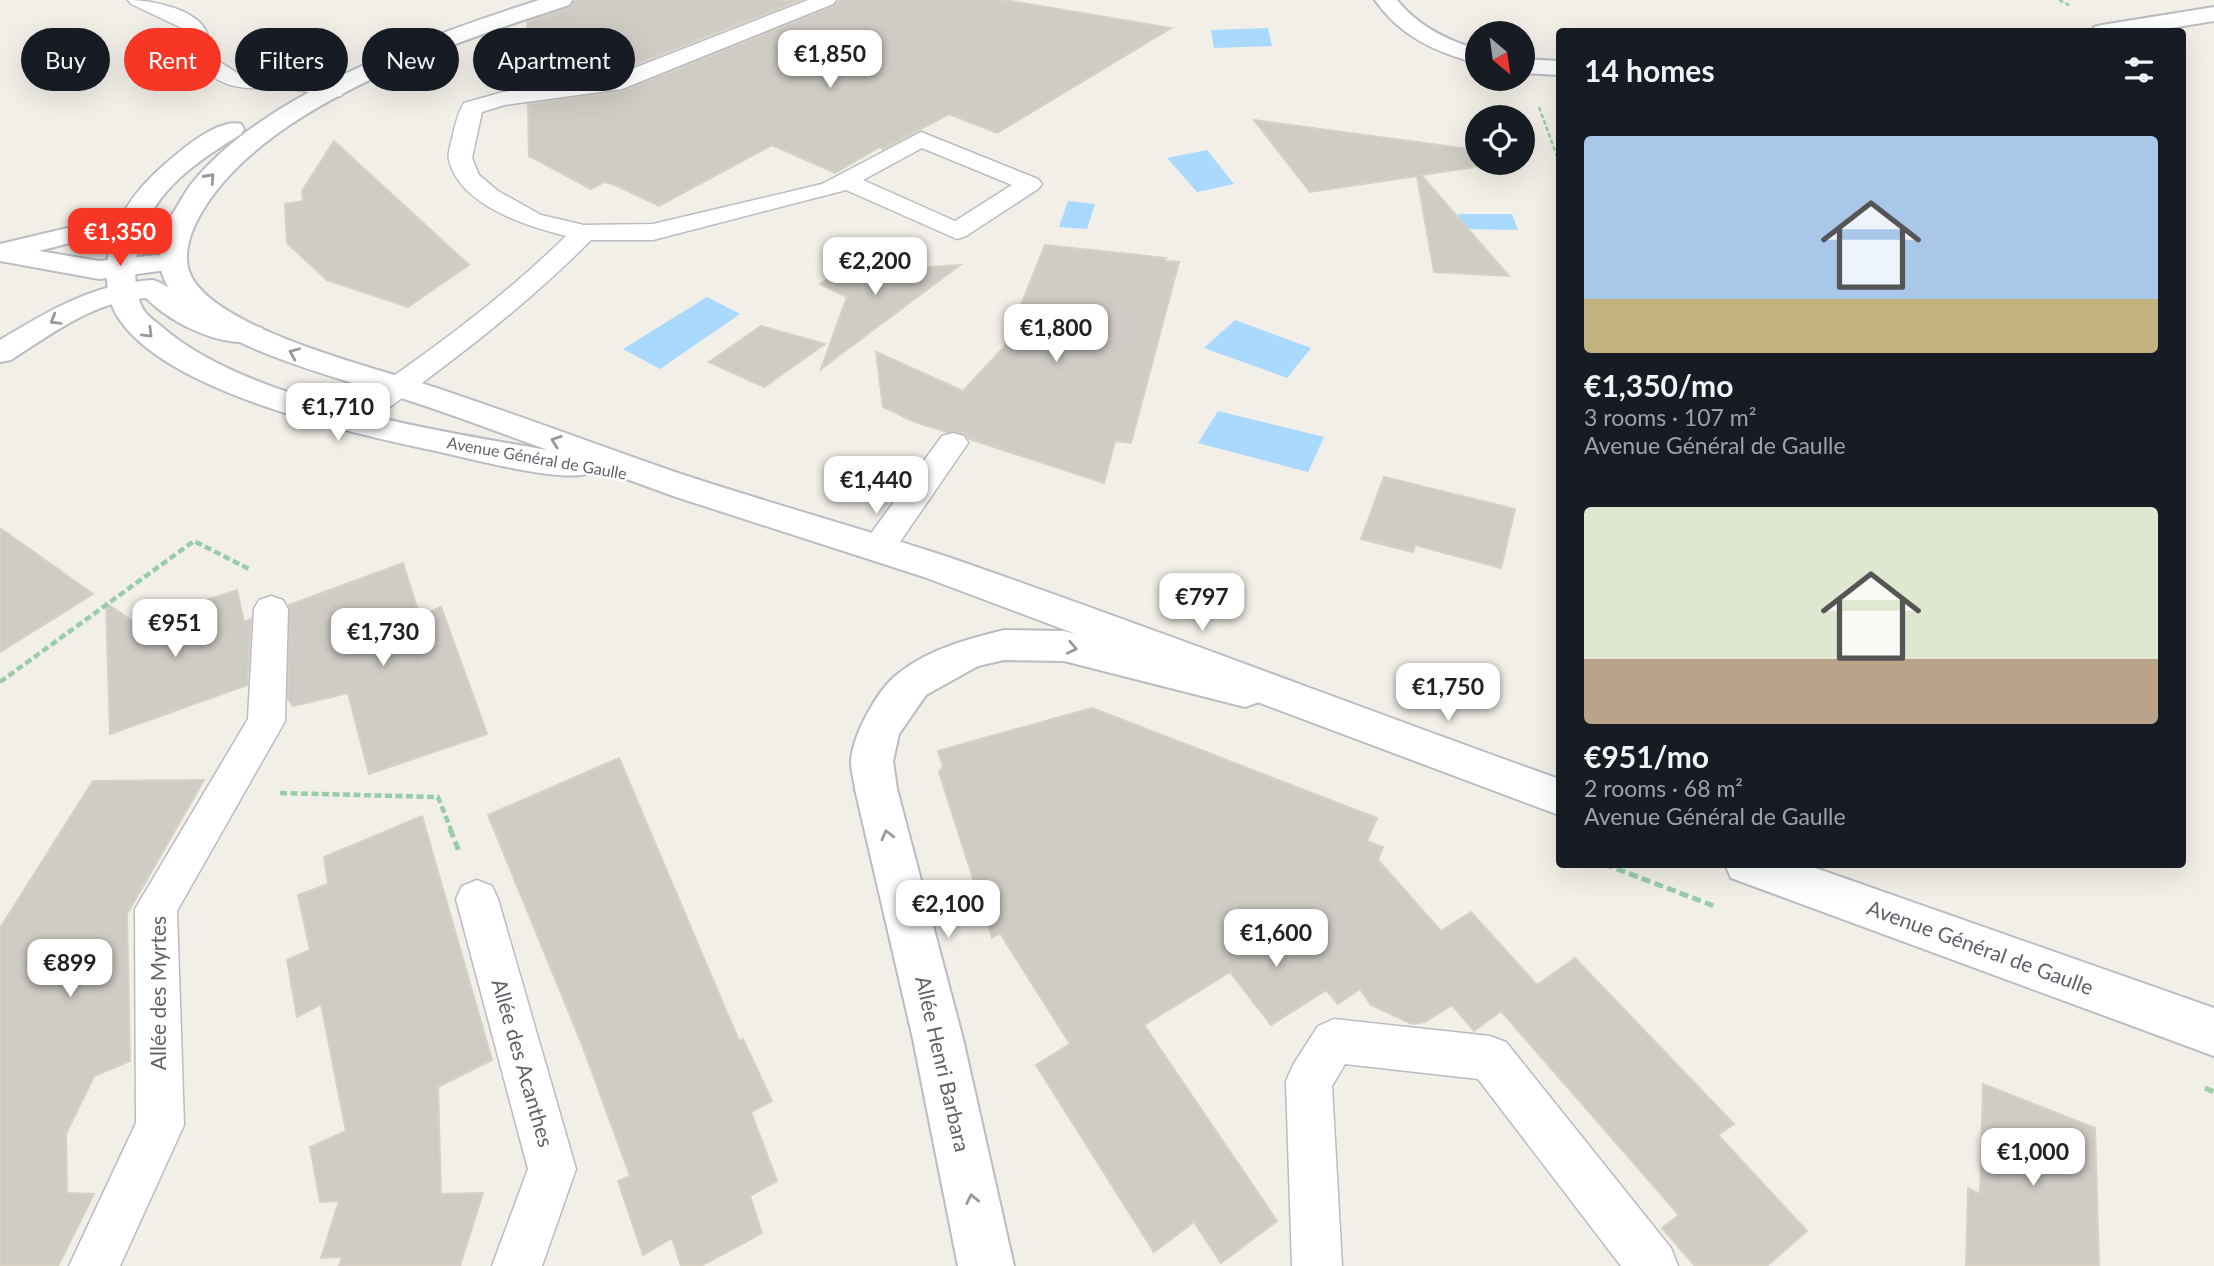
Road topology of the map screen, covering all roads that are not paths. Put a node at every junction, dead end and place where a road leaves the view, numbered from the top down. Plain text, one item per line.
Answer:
1 (138, 0) edge
2 (561, 0) edge
3 (826, 0) edge
4 (1386, 0) edge
5 (2214, 14) edge
6 (2127, 28) edge
7 (1465, 53) edge
8 (1535, 67) edge
9 (1556, 68) edge
10 (348, 79) edge
11 (235, 82) edge
12 (317, 91) edge
13 (318, 91) edge
14 (845, 181) junction
15 (128, 227) junction
16 (583, 233) junction
17 (174, 250) junction
18 (0, 253) edge
19 (122, 281) junction
20 (251, 334) junction
21 (0, 353) edge
22 (399, 386) junction
23 (353, 419) junction
24 (953, 443) dead end
25 (666, 481) junction
26 (879, 547) junction
27 (271, 609) road end
28 (1316, 709) junction
29 (1556, 796) edge
30 (1760, 868) edge
31 (477, 899) road end
32 (2214, 1032) edge
33 (94, 1266) edge
34 (517, 1266) edge
35 (986, 1266) edge
36 (1317, 1266) edge
37 (1653, 1266) edge

1 - 11 lane
2 - 10 main road
3 - 16 lane
4 - 7 main road
5 - 6 main road
8 - 9 main road
12 - 15 main road
17 -> 13 main road
14 - 14 lane
14 - 16 lane
15 - 17 main road
15 - 18 main road
15 - 19 main road
16 - 22 lane
17 - 19 main road
17 - 20 main road, Avenue Général de Gaulle
18 - 19 main road
19 - 20 main road
19 -> 21 main road
19 -> 23 main road, Avenue Général de Gaulle
22 -> 20 main road, Avenue Général de Gaulle
22 - 23 lane
25 -> 22 main road, Avenue Général de Gaulle
23 - 25 main road, Avenue Général de Gaulle
24 - 26 lane
25 - 26 main road, Avenue Général de Gaulle
26 - 28 main road, Avenue Général de Gaulle
27 - 33 lane, Allée des Myrtes
28 - 29 main road, Avenue Général de Gaulle
35 -> 28 main road, Allée Henri Barbara
30 - 32 main road, Avenue Général de Gaulle
31 - 34 lane, Allée des Acanthes
36 - 37 lane

